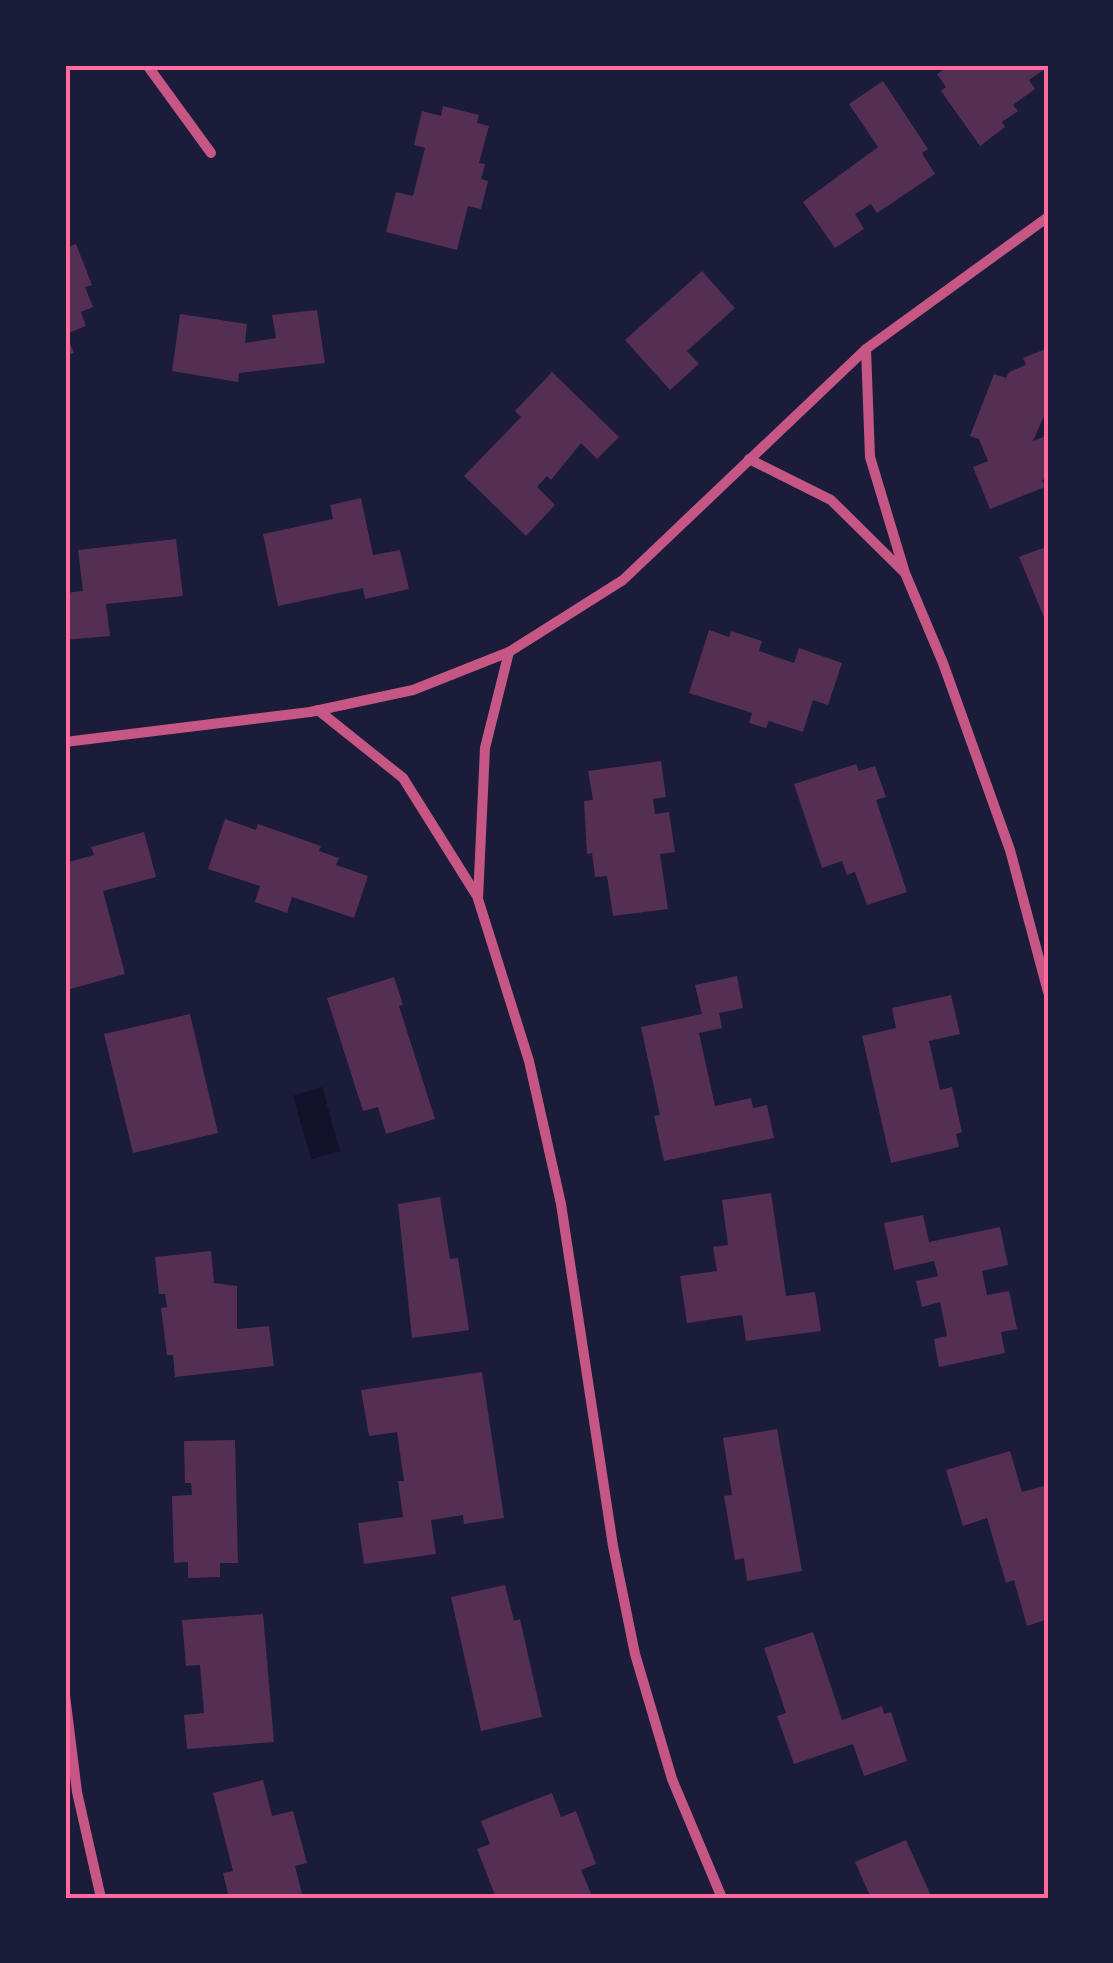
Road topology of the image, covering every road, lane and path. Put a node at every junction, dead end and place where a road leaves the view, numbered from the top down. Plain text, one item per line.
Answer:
1 (147, 65) edge
2 (211, 152) dead end
3 (1048, 217) edge
4 (866, 349) junction
5 (749, 459) junction
6 (905, 573) junction
7 (509, 652) junction
8 (318, 710) junction
9 (65, 742) edge
10 (478, 899) junction
11 (1048, 992) edge
12 (65, 1695) edge
13 (101, 1898) edge
14 (722, 1898) edge

1 - 2 street
3 - 4 street
4 - 5 street
4 - 6 street
5 - 6 street
5 - 7 street
6 - 11 street
7 - 8 street
7 - 10 street
8 - 9 street
8 - 10 street
10 - 14 street
12 - 13 street

